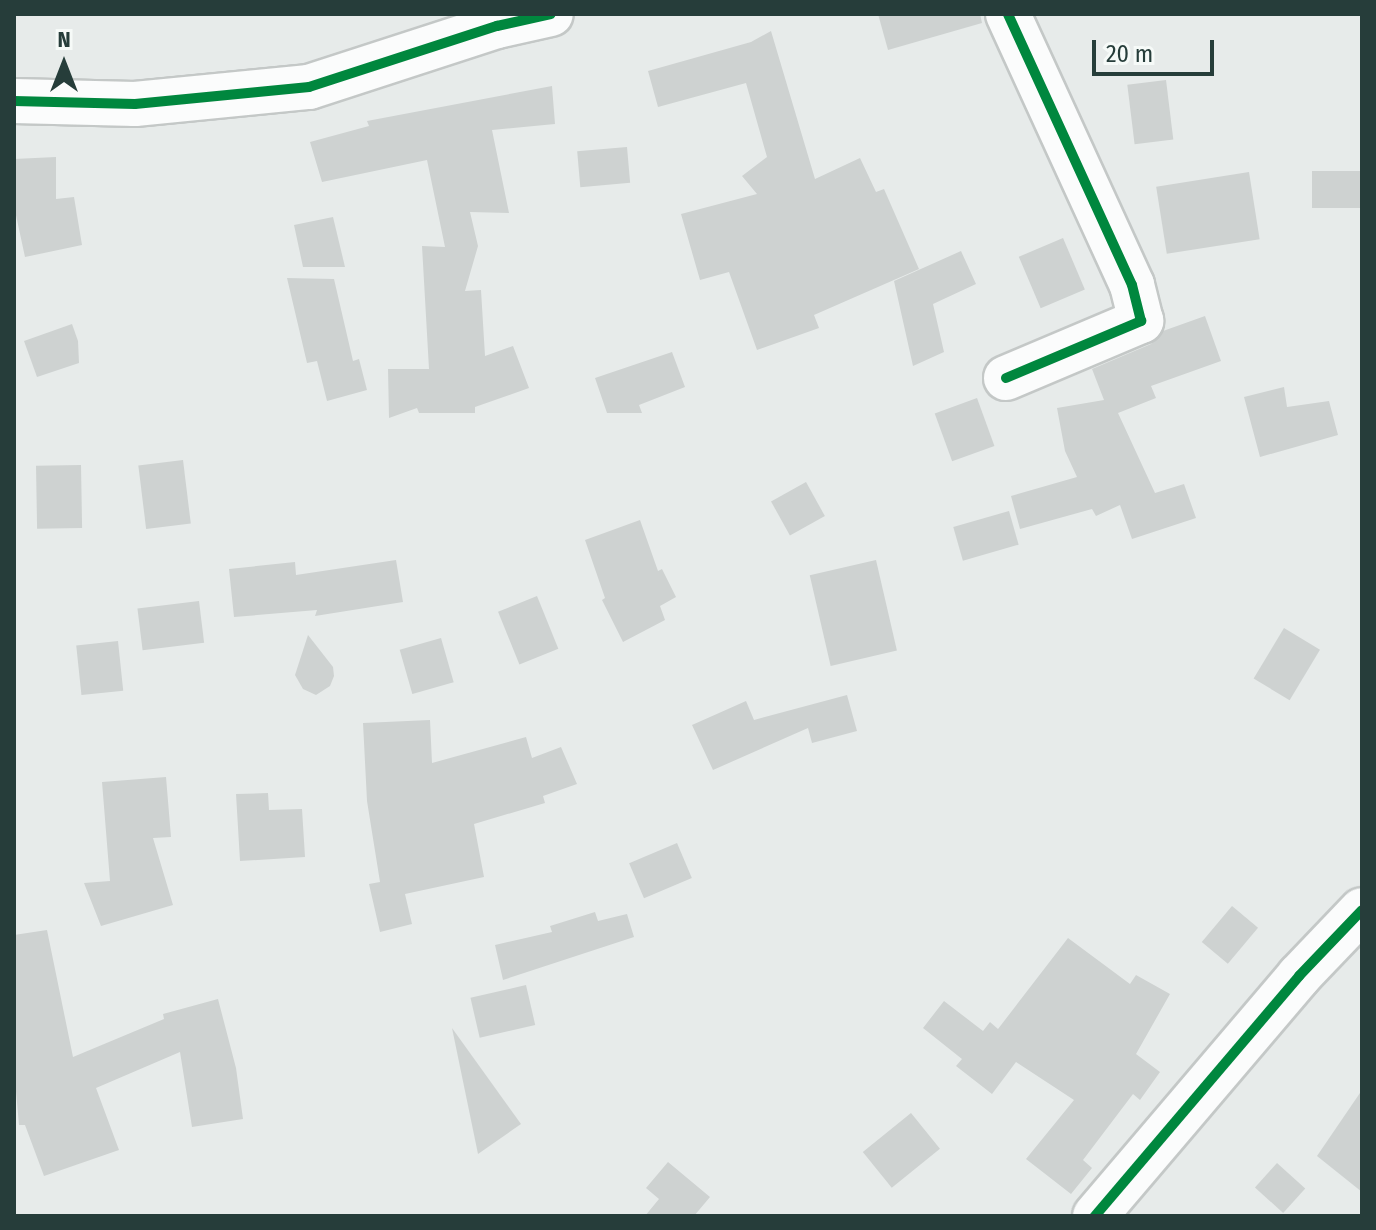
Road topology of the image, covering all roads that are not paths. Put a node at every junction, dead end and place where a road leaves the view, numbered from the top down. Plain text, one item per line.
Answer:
1 (551, 14) edge
2 (1008, 14) edge
3 (14, 101) edge
4 (1006, 378) dead end
5 (1362, 910) edge
6 (1095, 1216) edge

1 - 3 street
2 - 4 street
5 - 6 street

